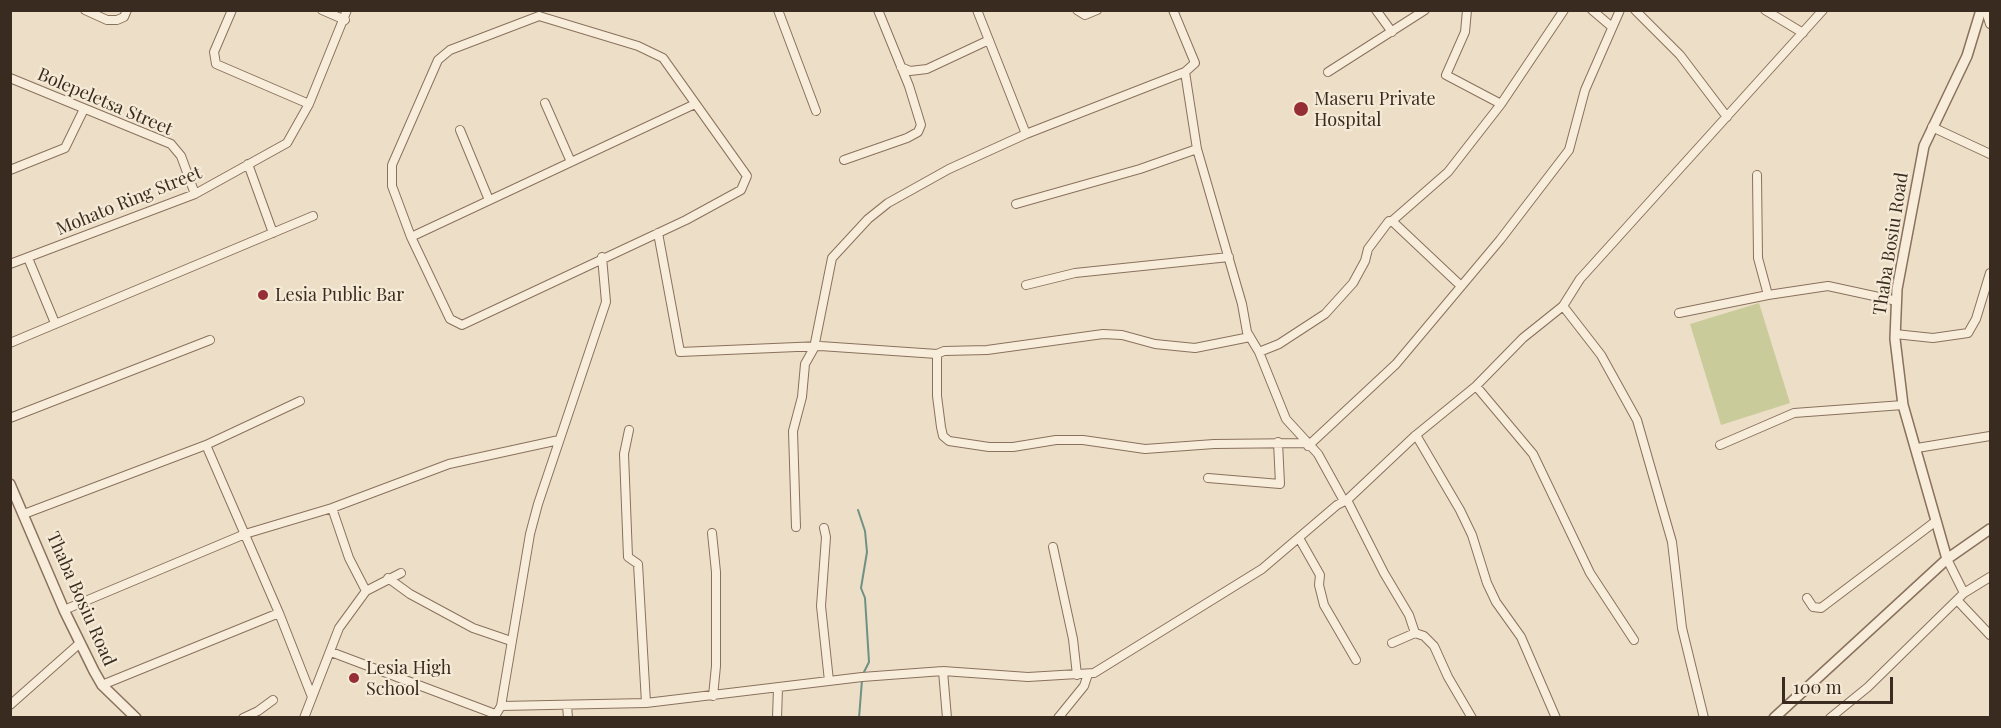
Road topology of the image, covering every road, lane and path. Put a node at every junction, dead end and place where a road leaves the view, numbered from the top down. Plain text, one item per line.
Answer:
1 (85, 10) edge
2 (127, 10) edge
3 (232, 10) edge
4 (322, 10) edge
5 (346, 10) edge
6 (778, 10) edge
7 (879, 10) edge
8 (977, 10) edge
9 (1077, 10) edge
10 (1097, 10) edge
11 (1173, 10) edge
12 (1376, 10) edge
13 (1425, 10) edge
14 (1467, 10) edge
15 (1564, 10) edge
16 (1592, 10) edge
17 (1620, 10) edge
18 (1635, 10) edge
19 (1765, 10) edge
20 (1823, 10) edge
21 (1981, 11) edge
22 (541, 13) edge
23 (345, 20) junction
24 (1990, 24) edge
25 (1612, 27) junction
26 (1392, 32) junction
27 (1803, 33) junction
28 (988, 40) junction
29 (901, 68) junction
30 (1185, 72) junction
31 (1328, 72) dead end
32 (10, 78) edge
33 (545, 103) dead end
34 (309, 104) junction
35 (695, 104) junction
36 (1501, 104) junction
37 (84, 109) junction
38 (816, 111) dead end
39 (1727, 117) junction
40 (1932, 127) junction
41 (460, 130) dead end
42 (1026, 135) junction
43 (1197, 149) junction
44 (1990, 154) edge
45 (844, 160) dead end
46 (571, 162) junction
47 (248, 164) junction
48 (10, 170) edge
49 (1757, 176) dead end
50 (195, 194) junction
51 (489, 200) junction
52 (1016, 204) dead end
53 (313, 216) dead end
54 (1392, 221) junction
55 (273, 233) junction
56 (658, 233) junction
57 (411, 237) junction
58 (602, 257) junction
59 (1229, 257) junction
60 (28, 258) junction
61 (10, 264) edge
62 (1990, 274) edge
63 (1026, 285) dead end
64 (1461, 286) junction
65 (1768, 295) junction
66 (1897, 301) junction
67 (1563, 306) junction
68 (1679, 313) dead end
69 (55, 323) junction
70 (1895, 334) junction
71 (1250, 337) junction
72 (210, 340) dead end
73 (10, 343) edge
74 (814, 348) junction
75 (1259, 352) junction
76 (937, 354) junction
77 (1476, 386) junction
78 (300, 401) dead end
79 (1903, 405) junction
80 (10, 418) edge
81 (629, 430) dead end
82 (1416, 435) junction
83 (1990, 436) edge
84 (559, 440) junction
85 (1278, 442) junction
86 (1307, 444) junction
87 (206, 445) junction
88 (1720, 445) dead end
89 (1917, 448) junction
90 (1208, 478) dead end
91 (10, 484) edge
92 (1345, 501) junction
93 (332, 508) junction
94 (24, 514) junction
95 (1936, 520) junction
96 (796, 527) dead end
97 (824, 528) dead end
98 (1990, 528) edge
99 (712, 533) dead end
100 (245, 534) junction
101 (1299, 538) junction
102 (1053, 547) dead end
103 (1947, 559) junction
104 (400, 573) dead end
105 (1990, 577) edge
106 (388, 579) junction
107 (366, 591) junction
108 (1964, 593) junction
109 (1807, 598) dead end
110 (1957, 600) junction
111 (64, 610) junction
112 (279, 613) junction
113 (1415, 633) junction
114 (1990, 635) edge
115 (1634, 640) dead end
116 (511, 641) junction
117 (80, 643) junction
118 (1392, 643) dead end
119 (330, 652) junction
120 (1356, 660) dead end
121 (943, 671) junction
122 (1088, 674) junction
123 (1077, 675) junction
124 (829, 681) junction
125 (102, 685) junction
126 (778, 688) junction
127 (713, 696) junction
128 (312, 697) junction
129 (273, 700) dead end
130 (646, 703) junction
131 (10, 705) edge
132 (567, 705) junction
133 (501, 706) junction
134 (495, 716) edge
135 (136, 717) edge
136 (243, 717) edge
137 (304, 717) edge
138 (568, 717) edge
139 (777, 717) edge
140 (946, 717) edge
141 (1058, 717) edge
142 (1472, 717) edge
143 (1556, 717) edge
144 (1704, 717) edge
145 (1774, 717) edge
146 (1830, 717) edge

1 - 2 street
3 - 34 street
4 - 23 street
5 - 23 street, Mohato Ring Street
6 - 38 street
7 - 29 street
8 - 28 street
9 - 10 street
11 - 30 street
12 - 26 street
13 - 26 street
14 - 36 street
15 - 36 street
16 - 25 street
17 - 25 street
18 - 39 street
19 - 27 street
20 - 27 street
21 - 24 street
21 - 40 street, Thaba Bosiu Road
22 - 35 street
22 - 57 street
23 - 34 street, Mohato Ring Street
25 - 64 street
26 - 31 street
27 - 39 street
28 - 29 street
28 - 42 street
29 - 45 street
30 - 42 street
30 - 43 street
32 - 37 street, Bolepeletsa Street
33 - 46 street
34 - 47 street, Mohato Ring Street
35 - 46 street
35 - 56 street
36 - 54 street
37 - 48 street
37 - 50 street, Bolepeletsa Street
39 - 67 street
40 - 44 street
40 - 66 street, Thaba Bosiu Road
41 - 51 street
42 - 74 street
43 - 52 street
43 - 59 street
46 - 51 street
47 - 50 street, Mohato Ring Street
47 - 55 street
49 - 65 street
50 - 60 street, Mohato Ring Street
51 - 57 street
53 - 55 street
54 - 64 street
54 - 75 street
55 - 69 street
56 - 58 street
56 - 74 street
57 - 58 street
58 - 84 street
59 - 63 street
59 - 71 street
60 - 61 street, Mohato Ring Street
60 - 69 street
62 - 70 street
64 - 86 street
65 - 66 street
65 - 68 street
66 - 70 street, Thaba Bosiu Road
67 - 77 street
67 - 144 street
69 - 73 street
70 - 79 street, Thaba Bosiu Road
71 - 75 street
71 - 76 street
72 - 80 street
74 - 76 street
74 - 96 street
75 - 86 street
76 - 85 street
77 - 82 street
77 - 115 street
78 - 87 street
79 - 88 street
79 - 89 street, Thaba Bosiu Road
81 - 130 street
82 - 92 street
82 - 143 street
83 - 89 street
84 - 93 street
84 - 116 street
85 - 86 street
85 - 90 street
86 - 92 street
87 - 94 street
87 - 100 street
89 - 95 street, Thaba Bosiu Road
91 - 94 street, Thaba Bosiu Road
92 - 101 street
92 - 113 street
93 - 100 street
93 - 107 street
94 - 111 street, Thaba Bosiu Road
95 - 103 street, Thaba Bosiu Road
95 - 109 street
97 - 124 street
98 - 103 street
99 - 127 street
100 - 111 street
100 - 112 street
101 - 120 street
101 - 122 street
102 - 123 street
103 - 108 street
103 - 145 street
104 - 106 street
105 - 108 street
106 - 107 street
106 - 116 street
107 - 119 street
108 - 110 street
110 - 114 street
110 - 146 street
111 - 117 street, Thaba Bosiu Road
112 - 125 street
112 - 128 street
113 - 118 street
113 - 142 street
116 - 133 street
117 - 125 street, Thaba Bosiu Road
117 - 131 street
119 - 128 street
119 - 134 street
121 - 123 street
121 - 124 street
121 - 140 street
122 - 123 street
122 - 141 street
124 - 126 street
125 - 135 street, Thaba Bosiu Road
126 - 127 street
126 - 139 street
127 - 130 street
128 - 137 street
129 - 136 street
130 - 132 street
132 - 133 street
132 - 138 street
133 - 134 street

